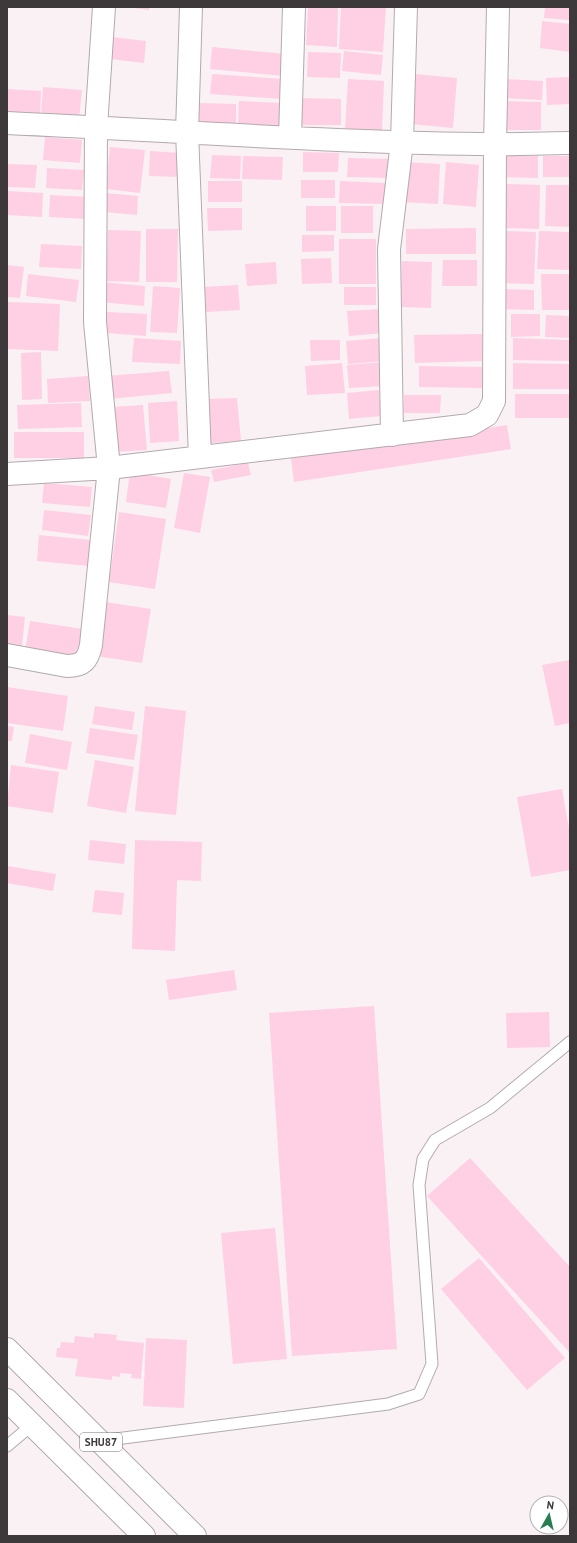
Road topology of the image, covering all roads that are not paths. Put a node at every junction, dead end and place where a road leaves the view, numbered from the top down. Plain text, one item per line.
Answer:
1 (104, 7) edge
2 (191, 7) edge
3 (294, 7) edge
4 (406, 7) edge
5 (498, 7) edge
6 (7, 123) edge
7 (96, 127) junction
8 (187, 132) junction
9 (290, 138) junction
10 (402, 142) junction
11 (570, 143) edge
12 (495, 144) junction
13 (392, 435) junction
14 (200, 457) junction
15 (109, 468) junction
16 (7, 474) edge
17 (7, 655) edge
18 (570, 1042) edge
19 (7, 1349) edge
20 (7, 1400) edge
21 (32, 1425) junction
22 (100, 1441) junction
23 (7, 1446) edge
24 (144, 1536) edge
25 (195, 1536) edge

1 - 7 street
2 - 8 street
3 - 9 street
4 - 10 street
5 - 12 street
6 - 7 street
7 - 8 street
7 - 15 street
8 - 9 street
8 - 14 street
9 - 10 street
10 - 12 street
10 - 13 street
11 - 12 street
12 - 13 street
13 - 14 street
14 - 15 street
15 - 16 street
15 - 17 street
18 - 22 lane
19 - 22 street, SHU87
20 - 21 street, SHU87
21 - 23 lane
21 - 24 street, SHU87
22 - 25 street, SHU87

